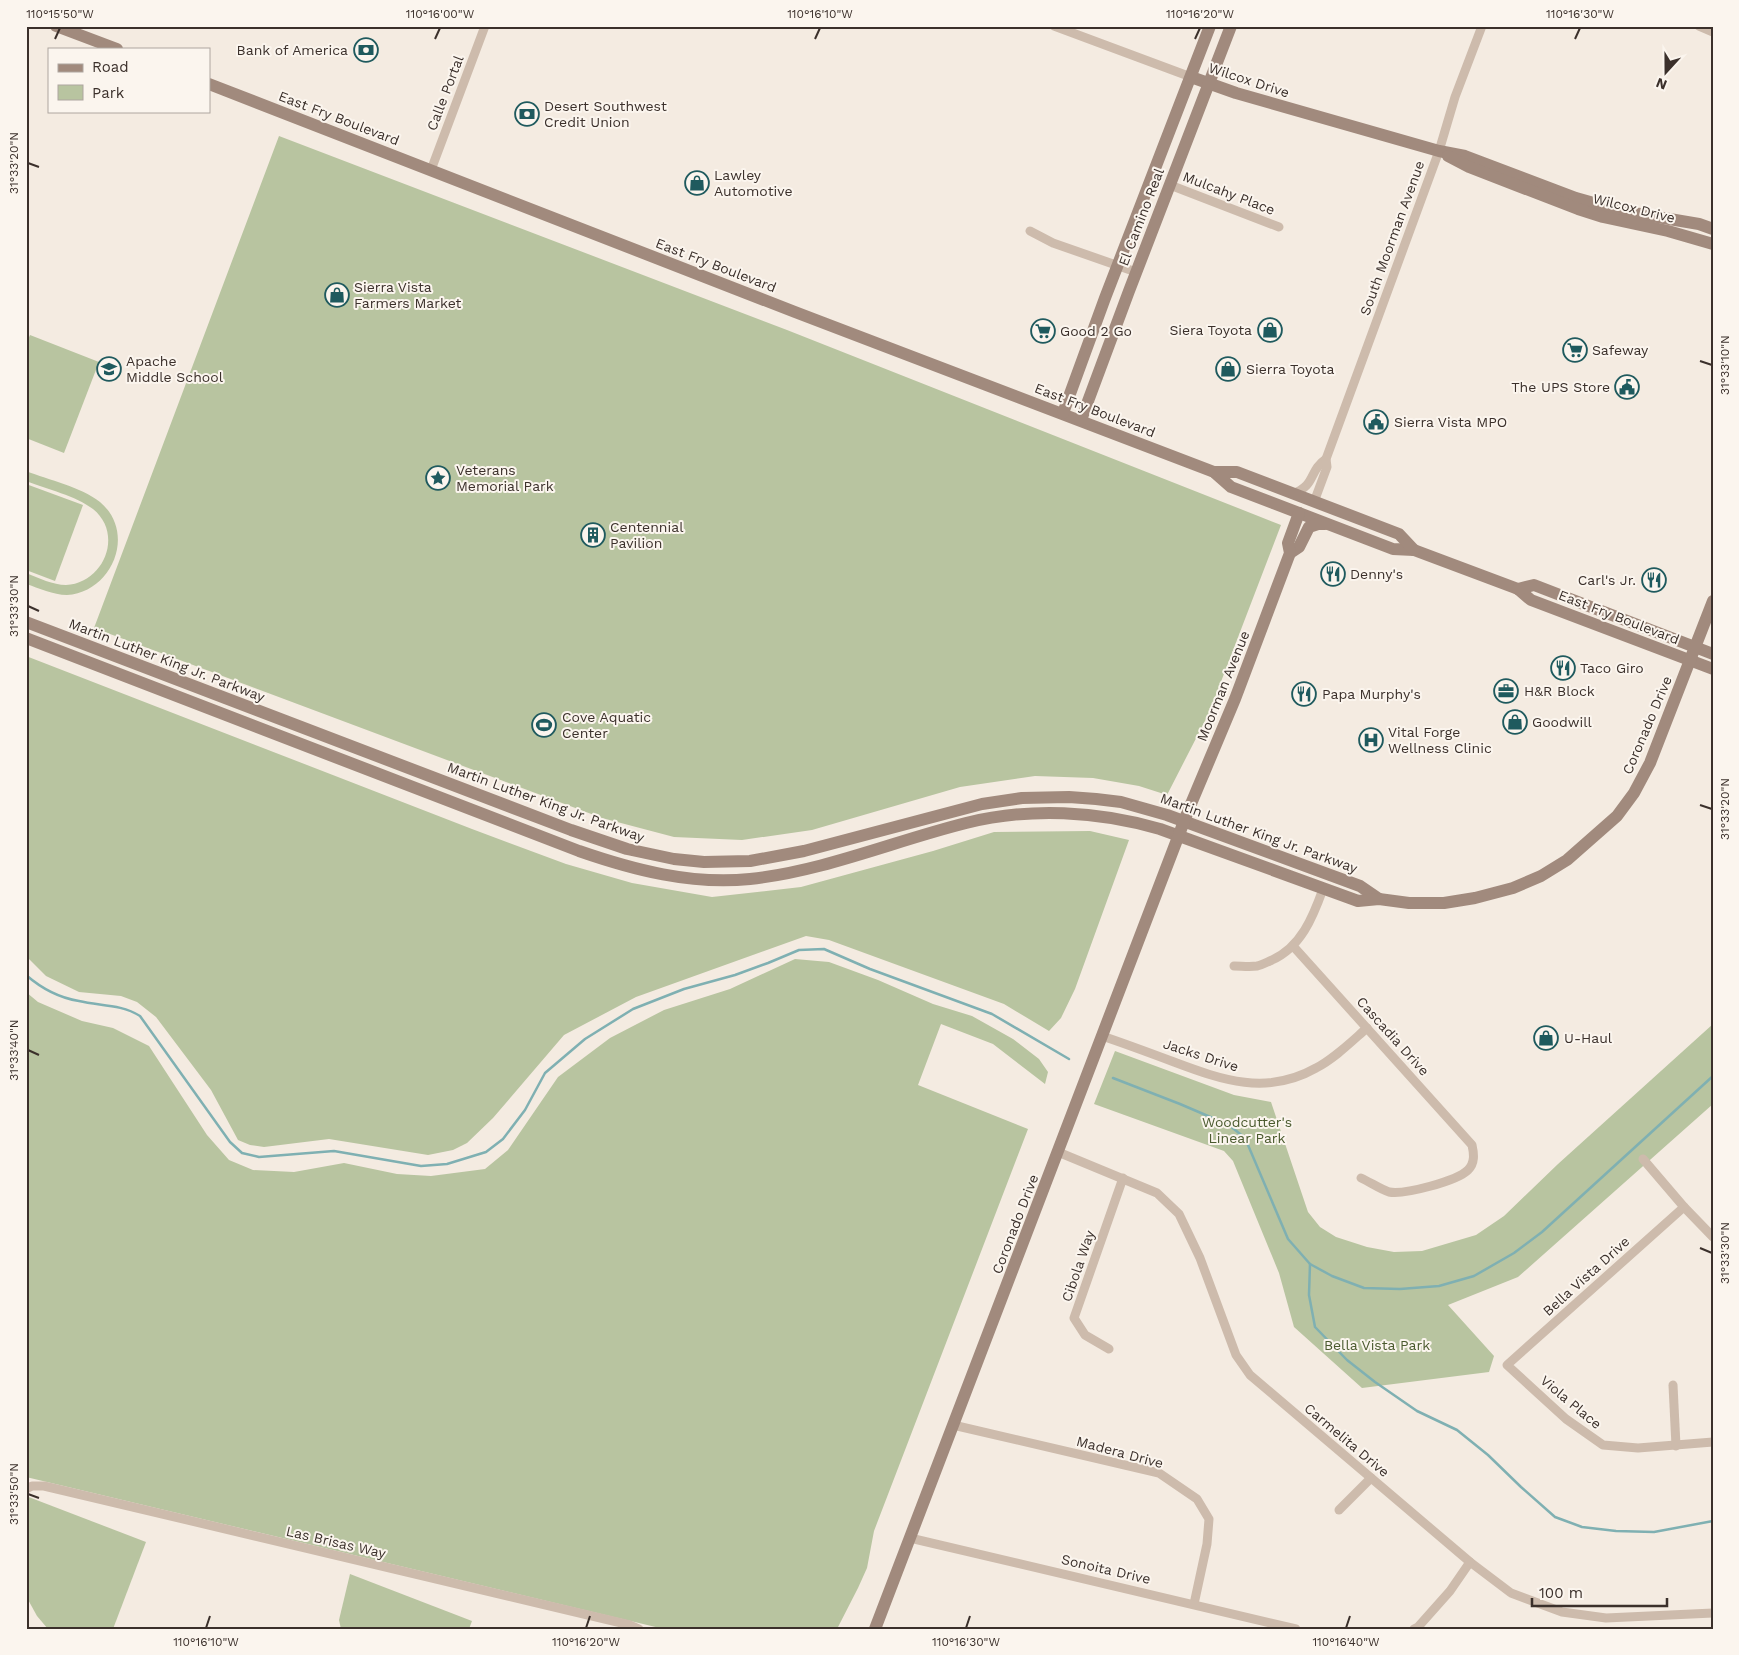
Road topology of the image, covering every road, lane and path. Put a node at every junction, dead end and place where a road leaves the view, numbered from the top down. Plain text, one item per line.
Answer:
1 (56, 26) edge
2 (485, 26) edge
3 (1054, 26) edge
4 (1210, 26) edge
5 (1231, 26) edge
6 (1482, 26) edge
7 (1699, 26) edge
8 (1713, 32) edge
9 (114, 48) edge
10 (1191, 77) junction
11 (1209, 83) junction
12 (210, 84) edge
13 (1439, 151) junction
14 (431, 170) junction
15 (1170, 184) junction
16 (1279, 227) dead end
17 (1713, 229) edge
18 (1030, 231) dead end
19 (1713, 244) edge
20 (1117, 266) junction
21 (1136, 272) junction
22 (1063, 414) junction
23 (1081, 420) junction
24 (1326, 458) junction
25 (1214, 472) junction
26 (1292, 494) junction
27 (1314, 502) junction
28 (1299, 513) junction
29 (1326, 524) junction
30 (1414, 550) junction
31 (1290, 554) junction
32 (1518, 589) junction
33 (1713, 601) edge
34 (26, 622) edge
35 (26, 638) edge
36 (1696, 647) junction
37 (1713, 654) edge
38 (1690, 660) junction
39 (1713, 669) edge
40 (1182, 829) junction
41 (1323, 889) junction
42 (1379, 899) junction
43 (1293, 946) junction
44 (1234, 966) dead end
45 (1367, 1028) junction
46 (1102, 1036) junction
47 (1058, 1152) junction
48 (1643, 1160) dead end
49 (1123, 1178) junction
50 (1361, 1178) dead end
51 (1684, 1207) junction
52 (1713, 1237) edge
53 (1109, 1349) dead end
54 (1507, 1365) joint
55 (1673, 1385) dead end
56 (953, 1425) junction
57 (1713, 1442) edge
58 (1676, 1446) junction
59 (1371, 1478) junction
60 (26, 1488) edge
61 (1339, 1510) dead end
62 (910, 1538) junction
63 (1470, 1562) junction
64 (1194, 1604) junction
65 (1713, 1613) edge
66 (639, 1629) edge
67 (875, 1629) edge
68 (1296, 1629) edge
69 (1414, 1629) edge

1 - 9 street
2 - 14 street, Calle Portal
3 - 10 street, Wilcox Drive
4 - 10 street, El Camino Real
5 - 11 street, El Camino Real
6 - 13 street, South Moorman Avenue
7 - 8 street
10 - 11 street, Wilcox Drive
10 - 20 street, El Camino Real
11 - 13 street, Wilcox Drive
11 - 15 street, El Camino Real
12 - 14 street, East Fry Boulevard
13 - 17 street, Wilcox Drive
13 - 19 street, Wilcox Drive
13 - 24 street, South Moorman Avenue
14 - 22 street, East Fry Boulevard
15 - 16 street, Mulcahy Place
15 - 21 street, El Camino Real
18 - 20 street
20 - 21 street
20 - 22 street, El Camino Real
21 - 23 street, El Camino Real
22 - 23 street, East Fry Boulevard
23 - 25 street, East Fry Boulevard
24 - 26 street, South Moorman Avenue
24 - 27 street, South Moorman Avenue
25 - 26 street, East Fry Boulevard
25 - 28 street, East Fry Boulevard
26 - 27 street, East Fry Boulevard
27 - 30 street, East Fry Boulevard
28 - 29 street, East Fry Boulevard
28 - 31 street, Moorman Avenue
29 - 30 street, East Fry Boulevard
29 - 31 street, Moorman Avenue
30 - 32 street, East Fry Boulevard
31 - 40 street, Moorman Avenue
32 - 36 street, East Fry Boulevard
32 - 38 street, East Fry Boulevard
33 - 36 street, Coronado Drive
34 - 40 street, Martin Luther King Jr. Parkway
35 - 40 street, Martin Luther King Jr. Parkway
36 - 37 street, East Fry Boulevard
36 - 38 street, Coronado Drive
38 - 39 street, East Fry Boulevard
38 - 42 street, Coronado Drive
40 - 41 street, Martin Luther King Jr. Parkway
40 - 42 street, Martin Luther King Jr. Parkway
40 - 46 street, Coronado Drive
41 - 42 street, Martin Luther King Jr. Parkway
41 - 43 street
43 - 44 street
43 - 45 street, Cascadia Drive
45 - 46 street, Jacks Drive
45 - 50 street, Cascadia Drive
46 - 47 street, Coronado Drive
47 - 49 street, Carmelita Drive
47 - 56 street, Coronado Drive
48 - 51 street
49 - 53 street, Cibola Way
49 - 59 street, Carmelita Drive
51 - 52 street
51 - 54 street, Bella Vista Drive
54 - 58 street, Viola Place
55 - 58 street
56 - 62 street, Coronado Drive
56 - 64 street, Madera Drive
57 - 58 street, Viola Place
59 - 61 street
59 - 63 street, Carmelita Drive
60 - 66 street, Las Brisas Way
62 - 64 street, Sonoita Drive
62 - 67 street, Coronado Drive
63 - 65 street, Carmelita Drive
63 - 69 street
64 - 68 street, Sonoita Drive

